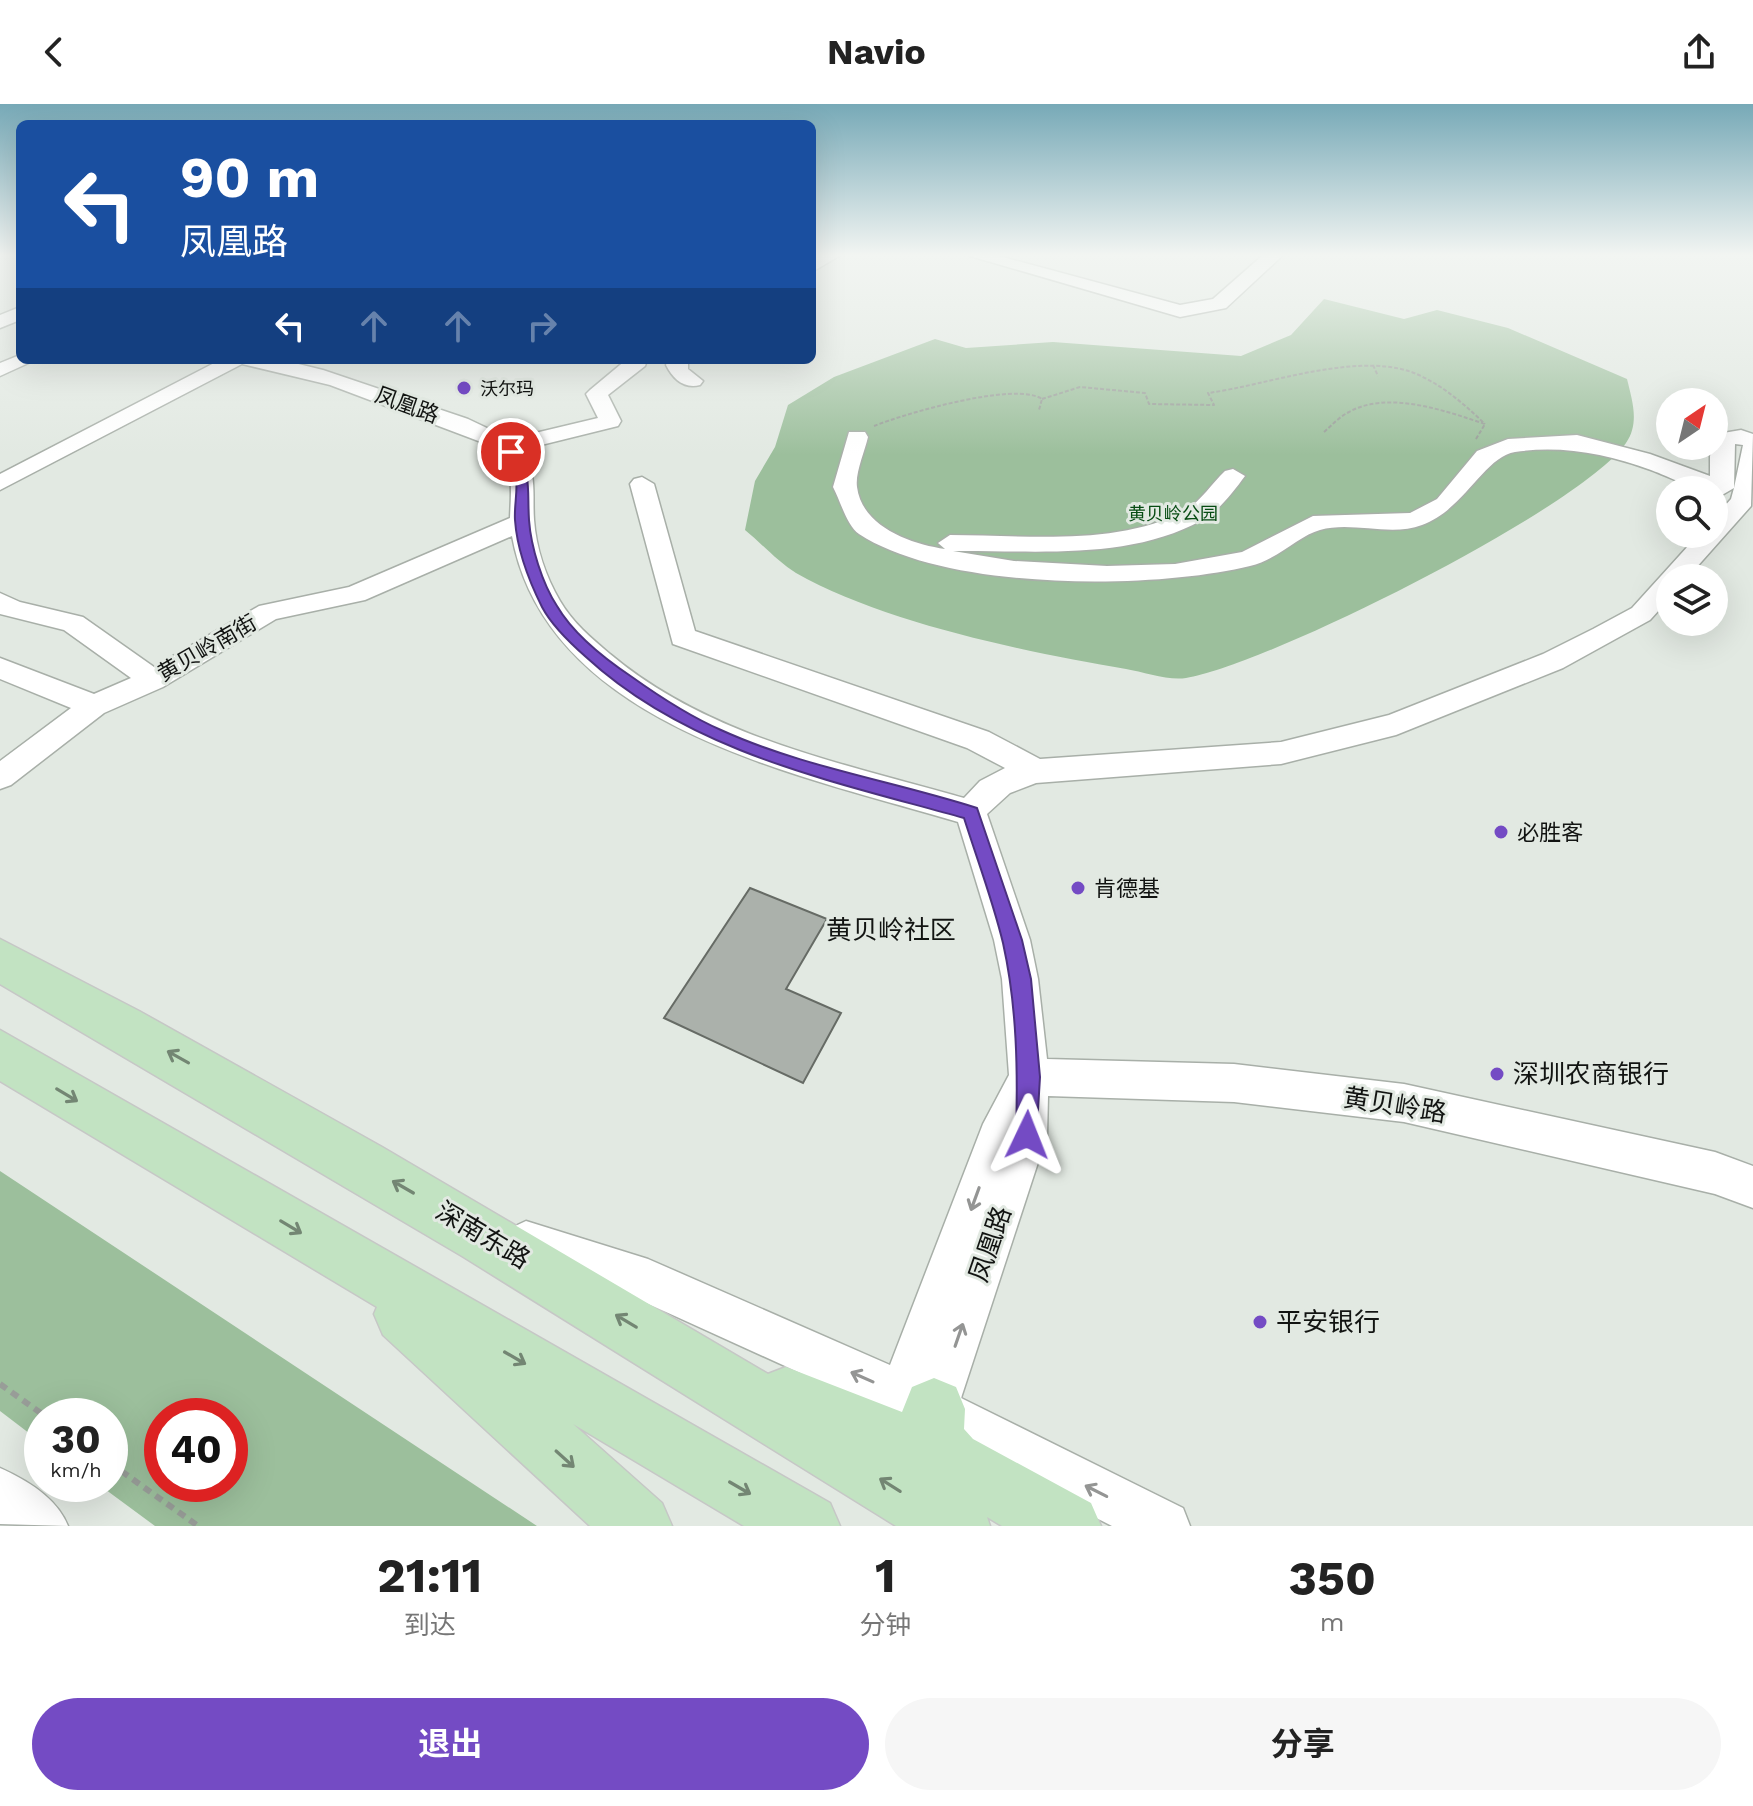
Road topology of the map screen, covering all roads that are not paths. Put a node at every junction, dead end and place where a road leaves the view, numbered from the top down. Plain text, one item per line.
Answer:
1 (227, 364) edge
2 (265, 364) edge
3 (635, 364) edge
4 (676, 364) edge
5 (693, 381) dead end
6 (857, 437) road end
7 (1753, 443) edge
8 (506, 447) junction
9 (1233, 476) dead end
10 (0, 483) edge
11 (642, 484) dead end
12 (859, 516) junction
13 (1728, 518) edge
14 (522, 522) junction
15 (1701, 548) edge
16 (1687, 564) edge
17 (1656, 598) edge
18 (0, 602) edge
19 (0, 668) edge
20 (153, 680) junction
21 (94, 706) junction
22 (1036, 771) junction
23 (1, 774) edge
24 (971, 813) junction
25 (0, 960) edge
26 (0, 1054) edge
27 (1029, 1077) junction
28 (1753, 1187) edge
29 (466, 1224) junction
30 (341, 1257) junction
31 (692, 1362) junction
32 (929, 1422) junction
33 (0, 1493) edge
34 (43, 1526) edge
35 (639, 1526) edge
36 (807, 1526) edge
37 (957, 1526) edge
38 (1068, 1526) edge
39 (1165, 1526) edge

1 - 10 street
2 - 8 street, 凤凰路
3 - 8 street
4 - 5 street
6 - 12 street
7 - 12 street
7 - 13 street
8 - 14 street
9 - 12 street
11 - 22 street
14 - 20 street, 黄贝岭南街
14 - 24 street
15 - 16 street
17 - 22 street
18 - 20 street
19 - 21 street
20 - 21 street, 黄贝岭南街
21 - 23 street, 黄贝岭南街
22 - 24 street
24 - 27 street, 凤凰路
29 -> 25 main road, 深南东路
26 -> 30 main road
27 - 28 street, 黄贝岭路
27 - 32 street, 凤凰路
31 -> 29 main road, 深南东路
32 -> 29 street
30 -> 35 main road
30 -> 36 main road
31 - 32 main road
37 -> 31 main road, 深南东路
32 - 38 main road
39 -> 32 street
33 - 34 street

